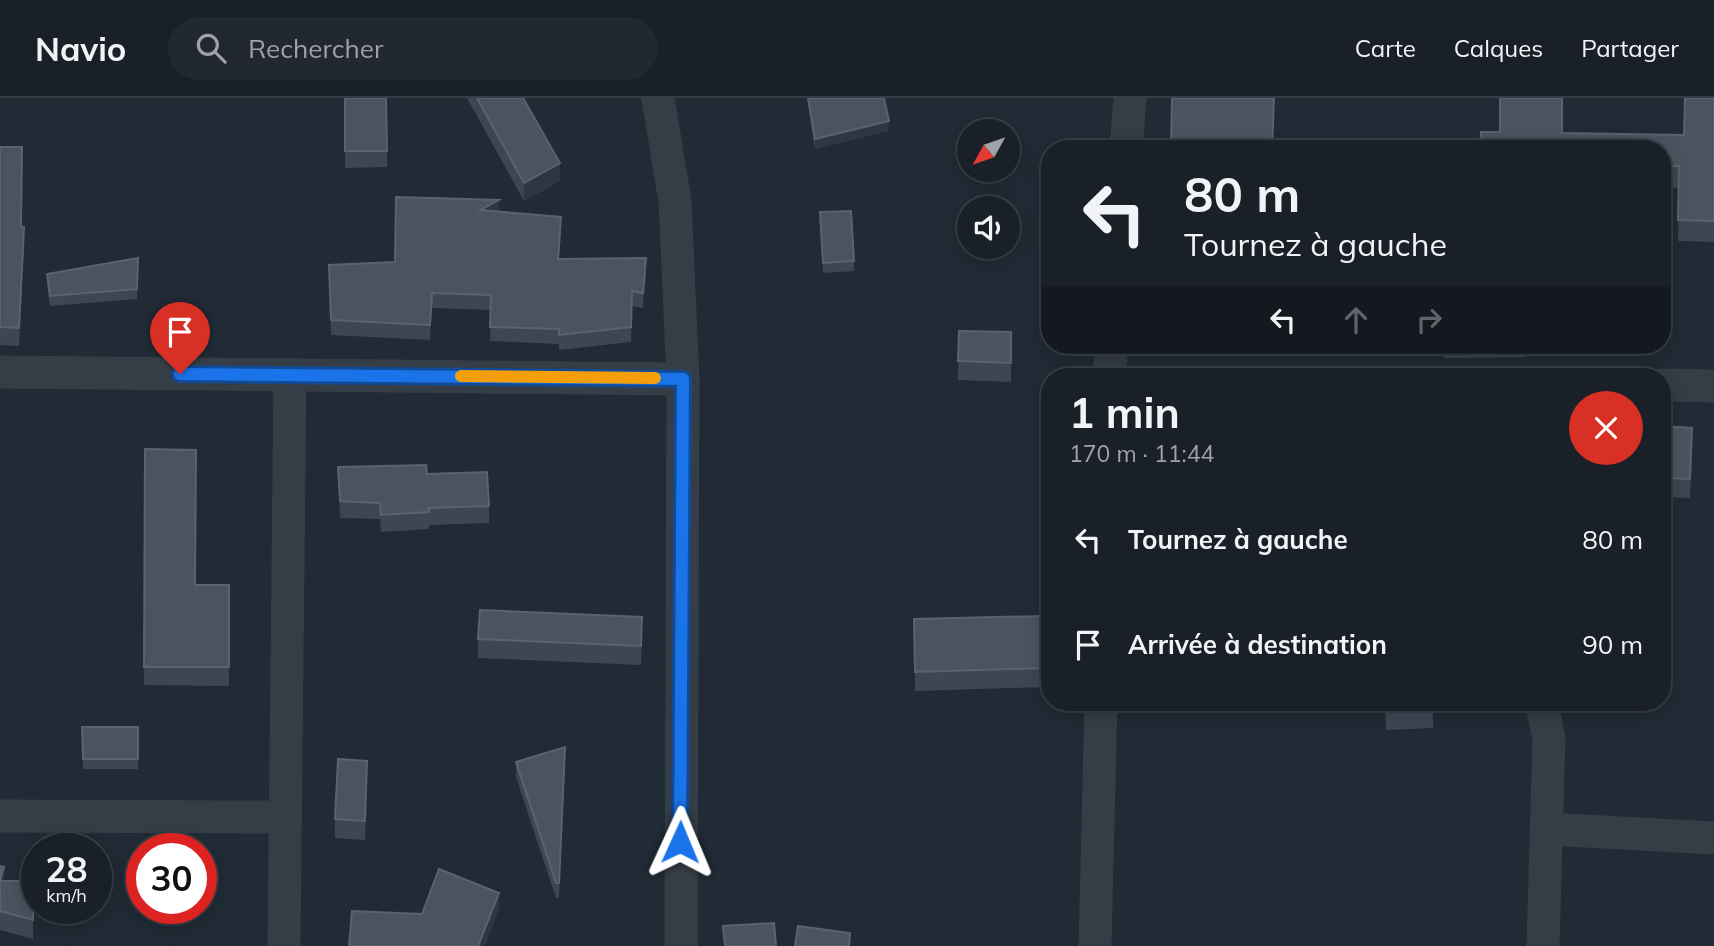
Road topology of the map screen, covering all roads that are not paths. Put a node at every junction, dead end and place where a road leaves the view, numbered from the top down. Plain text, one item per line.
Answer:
1 (658, 98) edge
2 (1130, 98) edge
3 (1127, 140) edge
4 (0, 372) edge
5 (290, 375) junction
6 (683, 379) junction
7 (1671, 385) edge
8 (1714, 386) edge
9 (1101, 711) edge
10 (1543, 711) edge
11 (0, 816) edge
12 (285, 817) junction
13 (1548, 829) junction
14 (1714, 838) edge
15 (284, 946) edge
16 (681, 946) edge
17 (1095, 946) edge
18 (1543, 946) edge

1 - 6 street
2 - 3 street
4 - 5 street
5 - 6 street
5 - 12 street
6 - 16 street
7 - 8 street
9 - 17 street
10 - 13 street
11 - 12 street
12 - 15 street
13 - 14 street
13 - 18 street

